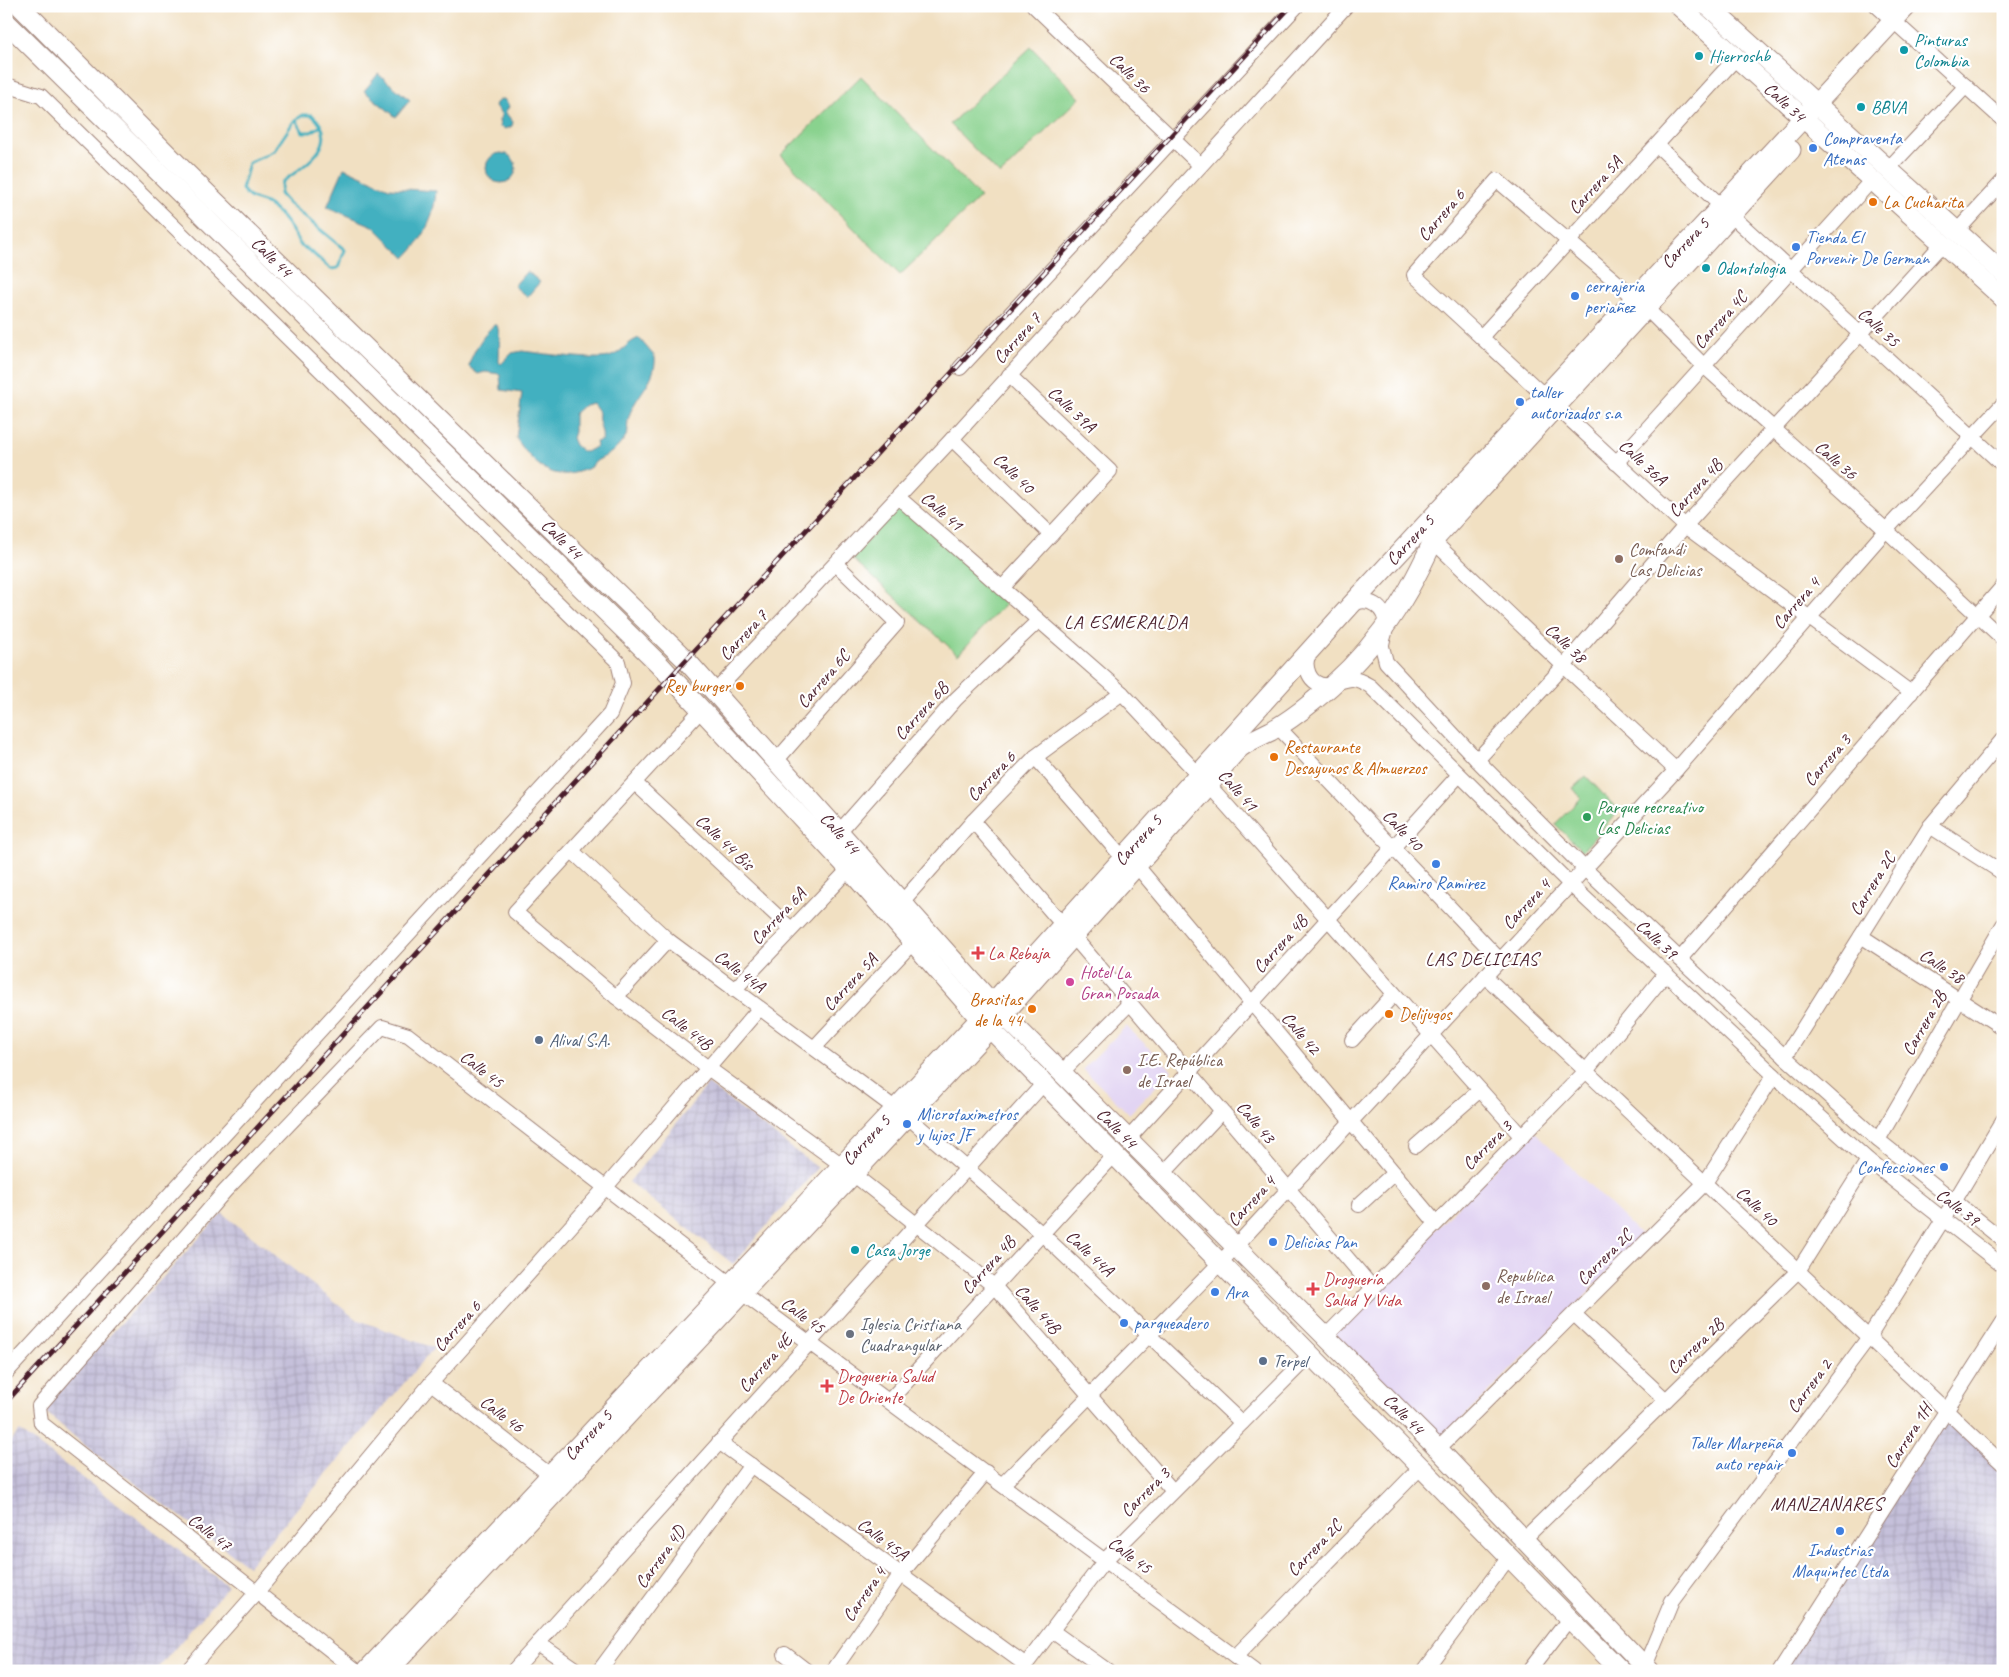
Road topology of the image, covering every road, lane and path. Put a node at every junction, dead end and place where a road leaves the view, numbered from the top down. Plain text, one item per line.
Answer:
1 (20, 6) edge
2 (1034, 6) edge
3 (1297, 6) edge
4 (1346, 6) edge
5 (1679, 6) edge
6 (1708, 6) edge
7 (1877, 6) edge
8 (1907, 6) edge
9 (1893, 21) junction
10 (6, 22) edge
11 (1736, 58) junction
12 (6, 85) edge
13 (1966, 86) junction
14 (1814, 115) junction
15 (2003, 120) edge
16 (1172, 140) junction
17 (1657, 145) junction
18 (1200, 166) junction
19 (1888, 169) junction
20 (1497, 180) joint
21 (2003, 180) edge
22 (1871, 181) junction
23 (1726, 210) junction
24 (1957, 231) junction
25 (1569, 241) junction
26 (1942, 244) junction
27 (1790, 271) junction
28 (2003, 273) edge
29 (1414, 275) joint
30 (2003, 298) edge
31 (1640, 303) junction
32 (1860, 334) junction
33 (1481, 337) junction
34 (1704, 366) junction
35 (960, 368) dead end
36 (1009, 375) junction
37 (1550, 401) junction
38 (2003, 404) edge
39 (1773, 430) junction
40 (1972, 437) junction
41 (952, 439) junction
42 (1616, 462) junction
43 (2003, 465) edge
44 (898, 498) junction
45 (1685, 526) junction
46 (1886, 530) junction
47 (1051, 534) junction
48 (1433, 541) junction
49 (836, 564) junction
50 (2003, 586) edge
51 (1002, 588) junction
52 (1350, 606) junction
53 (1978, 615) junction
54 (1809, 617) junction
55 (1038, 621) junction
56 (1386, 627) junction
57 (2003, 639) edge
58 (1310, 650) junction
59 (1564, 666) junction
60 (1338, 681) junction
61 (714, 692) junction
62 (1122, 693) junction
63 (1911, 693) junction
64 (702, 709) junction
65 (1278, 727) junction
66 (2003, 739) edge
67 (1035, 757) junction
68 (1477, 760) junction
69 (776, 761) junction
70 (1676, 770) junction
71 (1459, 775) junction
72 (1203, 779) junction
73 (635, 783) junction
74 (973, 821) junction
75 (1930, 826) junction
76 (839, 832) junction
77 (1393, 847) junction
78 (572, 851) junction
79 (1130, 862) junction
80 (849, 869) junction
81 (1585, 869) junction
82 (2003, 874) edge
83 (1570, 884) junction
84 (902, 902) junction
85 (1328, 919) junction
86 (2003, 925) edge
87 (790, 929) junction
88 (1068, 931) junction
89 (1861, 936) junction
90 (668, 940) junction
91 (914, 941) junction
92 (1680, 959) junction
93 (1500, 960) junction
94 (1666, 973) junction
95 (1485, 976) junction
96 (734, 990) junction
97 (1394, 994) junction
98 (616, 997) junction
99 (1960, 1000) junction
100 (1130, 1003) junction
101 (1252, 1003) junction
102 (759, 1010) junction
103 (992, 1016) junction
104 (2003, 1028) edge
105 (1431, 1035) junction
106 (1352, 1040) dead end
107 (814, 1048) junction
108 (1785, 1057) junction
109 (708, 1068) junction
110 (1586, 1070) junction
111 (1062, 1072) junction
112 (1189, 1072) junction
113 (1774, 1074) junction
114 (1045, 1082) junction
115 (1480, 1090) junction
116 (1222, 1111) junction
117 (901, 1112) junction
118 (2003, 1120) edge
119 (1350, 1122) junction
120 (1522, 1137) junction
121 (1128, 1139) junction
122 (1878, 1140) junction
123 (1416, 1146) dead end
124 (1115, 1154) junction
125 (1868, 1160) junction
126 (967, 1168) junction
127 (848, 1170) junction
128 (1394, 1173) junction
129 (1163, 1174) junction
130 (1705, 1183) junction
131 (605, 1188) junction
132 (1288, 1189) junction
133 (1954, 1202) junction
134 (1359, 1205) dead end
135 (1943, 1219) junction
136 (1436, 1223) junction
137 (916, 1224) junction
138 (1042, 1234) junction
139 (2003, 1240) edge
140 (1235, 1246) junction
141 (1221, 1262) junction
142 (2003, 1266) edge
143 (1798, 1271) junction
144 (994, 1286) junction
145 (1372, 1287) junction
146 (736, 1289) junction
147 (1574, 1314) junction
148 (2003, 1322) edge
149 (1150, 1335) junction
150 (1326, 1336) junction
151 (1869, 1337) junction
152 (809, 1342) junction
153 (1311, 1354) junction
154 (6, 1373) edge
155 (431, 1384) junction
156 (1089, 1396) junction
157 (1666, 1400) junction
158 (889, 1401) junction
159 (1947, 1410) junction
160 (1242, 1422) junction
161 (40, 1423) joint
162 (719, 1442) junction
163 (1438, 1449) junction
164 (2003, 1464) edge
165 (750, 1465) junction
166 (1421, 1467) junction
167 (986, 1472) junction
168 (550, 1475) junction
169 (1003, 1484) junction
170 (1173, 1491) junction
171 (1487, 1501) junction
172 (1470, 1518) junction
173 (1524, 1539) junction
174 (1509, 1557) junction
175 (1105, 1560) junction
176 (900, 1575) junction
177 (256, 1592) junction
178 (1569, 1619) junction
179 (1052, 1631) junction
180 (538, 1643) junction
181 (786, 1654) dead end
182 (1235, 1657) junction
183 (1640, 1667) edge
184 (1024, 1668) edge
185 (187, 1671) edge
186 (357, 1671) edge
187 (366, 1671) edge
188 (388, 1671) edge
189 (513, 1671) edge
190 (578, 1671) edge
191 (599, 1671) edge
192 (807, 1671) edge
193 (833, 1671) edge
194 (1108, 1671) edge
195 (1254, 1671) edge
196 (1424, 1671) edge
197 (1529, 1671) edge
198 (1622, 1671) edge
199 (1780, 1671) edge

1 - 61 main road, Calle 44
2 - 16 street, Calle 36
3 - 16 street
4 - 18 street, Carrera 7
5 - 11 main road, Calle 34
6 - 14 main road, Calle 34
7 - 9 street
8 - 9 main road, Carrera 5
9 - 13 street
9 - 14 main road, Carrera 5
10 - 64 main road, Calle 44
11 - 14 main road, Calle 34
11 - 17 street, Carrera 5A
12 - 154 street
13 - 15 street
13 - 19 street
14 - 19 main road, Calle 34
14 - 22 main road, Calle 34
14 - 23 main road, Carrera 5
16 - 18 street, Calle 36
16 - 35 street
17 - 23 street, Calle 35
17 - 25 street, Carrera 5A
18 - 36 street, Carrera 7
19 - 24 main road, Calle 34
20 - 25 street, Calle 36
20 - 29 street, Carrera 6
21 - 24 street
22 - 26 main road, Calle 34
22 - 27 street, Carrera 4C
23 - 27 street, Calle 35
23 - 31 main road, Carrera 5
24 - 28 main road, Calle 34
25 - 31 street, Calle 36
25 - 33 street, Carrera 5A
26 - 30 main road, Calle 34
26 - 32 street, Carrera 4B
27 - 32 street, Calle 35
27 - 34 street, Carrera 4C
29 - 33 street, Calle 36A
31 - 34 street, Calle 36
31 - 37 main road, Carrera 5
32 - 39 street, Carrera 4B
32 - 40 street, Calle 35
33 - 37 street, Calle 36A
34 - 39 street, Calle 36
34 - 42 street, Carrera 4C
36 - 41 street, Carrera 7
36 - 47 street, Calle 39A
37 - 42 street, Calle 36A
37 - 48 main road, Carrera 5
37 - 52 main road, Carrera 5
38 - 40 street, Carrera 4
39 - 45 street, Carrera 4B
39 - 46 street, Calle 36
40 - 43 street, Calle 35
40 - 46 street, Carrera 4
41 - 44 street, Carrera 7
41 - 47 street, Calle 40
42 - 45 street, Calle 36A
44 - 49 street, Carrera 7
44 - 51 street, Calle 41
45 - 54 street, Calle 36A
45 - 59 street, Carrera 4B
46 - 53 street, Calle 36
46 - 54 street, Carrera 4
47 - 51 street
48 - 56 main road, Carrera 5
48 - 59 street, Calle 38
49 - 61 street, Carrera 7
49 - 69 street, Carrera 6C
50 - 53 street, Carrera 3
51 - 55 street, Calle 41
52 - 56 street, Calle 39
52 - 58 main road, Carrera 5
53 - 57 street, Calle 36
53 - 63 street, Carrera 3
54 - 63 street, Calle 36A
54 - 70 street, Carrera 4
55 - 62 street, Calle 41
55 - 76 street, Carrera 6B
56 - 60 main road, Carrera 5
56 - 68 street, Calle 39
58 - 60 street, Calle 39
58 - 72 main road, Carrera 5
59 - 68 street, Carrera 4B
59 - 70 street, Calle 38
60 - 65 main road, Carrera 5
60 - 71 street, Calle 39
61 - 69 main road, Calle 44
62 - 67 street, Carrera 6
62 - 72 street, Calle 41
63 - 92 street, Carrera 3
64 - 73 street
64 - 80 main road, Calle 44
65 - 72 main road, Carrera 5
65 - 77 street, Calle 40
66 - 75 street, Carrera 2C
67 - 74 street, Carrera 6
67 - 79 street, Calle 42
68 - 81 street, Calle 39
69 - 76 main road, Calle 44
70 - 81 street, Carrera 4
71 - 77 street, Carrera 4B
71 - 83 street, Calle 39
72 - 79 main road, Carrera 5
72 - 85 street, Calle 41
73 - 78 street
73 - 87 street, Calle 44 Bis
74 - 84 street, Carrera 6
74 - 88 street, Calle 43
75 - 82 street
75 - 89 street, Carrera 2C
76 - 84 main road, Calle 44
77 - 85 street, Carrera 4B
77 - 93 street, Calle 40
78 - 90 street, Calle 44A
78 - 98 street, Calle 44B
79 - 88 main road, Carrera 5
79 - 101 street, Calle 42
80 - 87 street, Carrera 6A
80 - 91 main road, Calle 44
81 - 83 street, Carrera 4
81 - 92 street, Calle 39
83 - 93 street, Carrera 4
83 - 94 street, Calle 39
84 - 103 main road, Calle 44
85 - 97 street, Calle 41
85 - 101 street, Carrera 4B
86 - 99 street, Carrera 2B
87 - 96 street, Carrera 6A
88 - 100 street, Calle 43
88 - 103 main road, Carrera 5
89 - 99 street, Calle 38
89 - 108 street, Carrera 2C
90 - 96 street, Calle 44A
90 - 98 street
91 - 103 main road, Calle 44
91 - 107 street, Carrera 5A
92 - 108 street, Calle 39
93 - 95 street, Carrera 4
94 - 110 street, Carrera 3
94 - 113 street, Calle 39
95 - 105 street, Carrera 4
95 - 110 street, Calle 40
96 - 102 street, Calle 44A
97 - 105 street, Calle 41
97 - 106 street
98 - 109 street, Calle 44B
99 - 104 street, Calle 38
99 - 122 street, Carrera 2B
100 - 111 street
100 - 112 street, Calle 43
101 - 112 street, Carrera 4B
101 - 119 street, Calle 42
102 - 107 street, Calle 44A
102 - 109 street, Carrera 6
103 - 111 main road, Calle 44
103 - 114 main road, Calle 44
103 - 117 main road, Carrera 5
105 - 115 street, Calle 41
105 - 119 street, Carrera 4
107 - 117 street, Calle 44A
108 - 122 street, Calle 39
109 - 127 street, Calle 44B
109 - 131 street, Carrera 6
110 - 120 street, Carrera 3
110 - 130 street, Calle 40
111 - 121 main road, Calle 44
112 - 116 street, Calle 43
112 - 121 street, Carrera 4B
113 - 125 street, Calle 39
113 - 130 street, Carrera 2C
114 - 124 main road, Calle 44
114 - 126 street, Carrera 4E
115 - 120 street, Calle 41
115 - 123 street
116 - 129 street
116 - 132 street, Calle 43
117 - 126 street, Calle 44A
117 - 127 main road, Carrera 5
118 - 133 street, Carrera 2
119 - 128 street, Calle 42
119 - 132 street, Carrera 4
120 - 136 street, Carrera 3
121 - 129 main road, Calle 44
122 - 133 street, Calle 39
124 - 138 street, Carrera 4B
124 - 141 main road, Calle 44
125 - 135 street, Calle 39
125 - 143 street, Carrera 2B
126 - 137 street, Carrera 4E
126 - 138 street, Calle 44A
127 - 137 street, Calle 44B
127 - 146 main road, Carrera 5
128 - 134 street
128 - 136 street, Calle 42
129 - 140 main road, Calle 44
130 - 143 street, Calle 40
130 - 147 street, Carrera 2C
131 - 146 street, Calle 45
131 - 155 street, Carrera 6
131 - 161 street, Calle 45
132 - 140 street, Carrera 4
132 - 145 street, Calle 43
133 - 135 street, Carrera 2
133 - 139 street, Calle 39
135 - 142 street, Calle 39
135 - 151 street, Carrera 2
136 - 145 street, Carrera 3
137 - 144 street, Calle 44B
137 - 152 street, Carrera 4E
138 - 144 street, Carrera 4B
138 - 149 street, Calle 44A
140 - 141 street, Carrera 4
140 - 150 main road, Calle 44
141 - 149 street, Carrera 4
141 - 153 main road, Calle 44
143 - 151 street, Calle 40
143 - 157 street, Carrera 2B
144 - 156 street, Calle 44B
144 - 158 street, Carrera 4B
145 - 150 street, Carrera 3
146 - 152 street, Calle 45
146 - 168 main road, Carrera 5
146 - 188 main road, Carrera 5
147 - 157 street
147 - 163 street, Carrera 2C
148 - 159 street, Carrera 1H
149 - 156 street, Carrera 4
149 - 160 street, Calle 44A
150 - 163 main road, Calle 44
151 - 159 street, Calle 40
151 - 183 street, Carrera 2
152 - 158 street, Calle 45
152 - 162 street, Carrera 4E
153 - 160 street, Carrera 3
153 - 166 main road, Calle 44
155 - 168 street, Calle 46
155 - 177 street, Carrera 6
156 - 169 street, Carrera 4
156 - 170 street, Calle 44B
157 - 173 street, Carrera 2B
158 - 167 street, Calle 45
159 - 164 street, Calle 40
159 - 199 street, Carrera 1H
160 - 170 street, Carrera 3
161 - 177 street, Calle 47
162 - 165 street, Calle 45A
162 - 180 street, Carrera 4E
163 - 171 main road, Calle 44
165 - 176 street, Calle 45A
165 - 191 street, Carrera 4D
166 - 172 main road, Calle 44
166 - 182 street, Carrera 2C
167 - 169 street, Calle 45
167 - 176 street, Carrera 4
168 - 187 main road, Carrera 5
169 - 175 street, Calle 45
170 - 175 street, Carrera 3
171 - 172 main road
171 - 173 main road, Calle 44
172 - 174 main road, Calle 44
173 - 183 main road, Calle 44
174 - 178 main road, Calle 44
174 - 196 street
175 - 179 street, Carrera 3
175 - 182 street, Calle 45
176 - 184 street, Calle 45A
176 - 193 street, Carrera 4
177 - 185 street, Carrera 6
177 - 186 street, Calle 47
178 - 197 street
178 - 198 main road, Calle 44
179 - 184 street, Carrera 3
179 - 194 street
180 - 189 street, Carrera 4E
180 - 190 street
181 - 192 street
182 - 195 street, Calle 45

